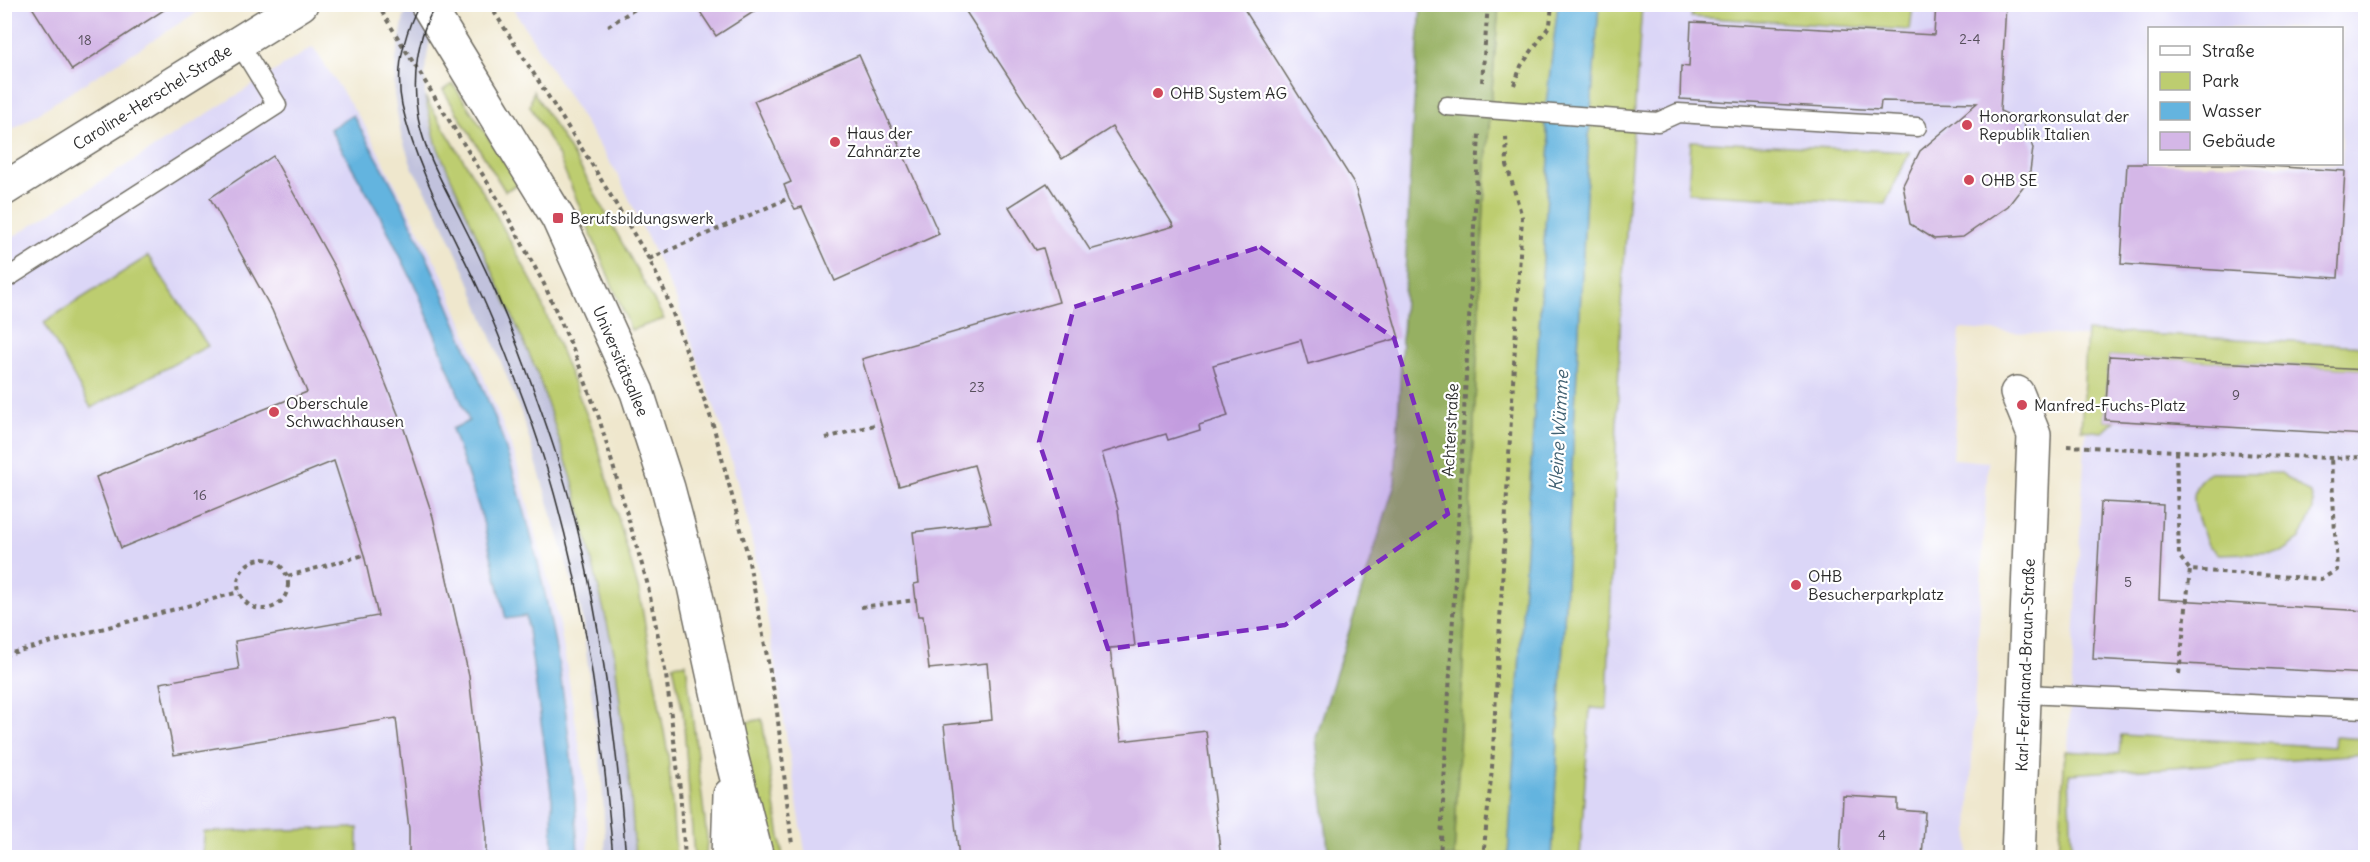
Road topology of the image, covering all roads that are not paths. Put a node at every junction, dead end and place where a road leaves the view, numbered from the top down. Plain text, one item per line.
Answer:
1 (301, 4) edge
2 (427, 4) edge
3 (239, 43) junction
4 (1447, 106) dead end
5 (1917, 127) dead end
6 (4, 189) edge
7 (4, 280) edge
8 (2017, 393) dead end
9 (2024, 694) junction
10 (2366, 709) edge
11 (730, 751) junction
12 (728, 858) edge
13 (757, 858) edge
14 (2018, 858) edge

1 - 3 street, Caroline-Herschel-Straße
2 - 11 street, Universitätsallee
3 - 6 street, Caroline-Herschel-Straße
3 - 7 lane
4 - 5 lane
8 - 9 street, Karl-Ferdinand-Braun-Straße
9 - 10 lane
9 - 14 street, Karl-Ferdinand-Braun-Straße
11 - 12 street, Universitätsallee
11 - 13 street, Universitätsallee

